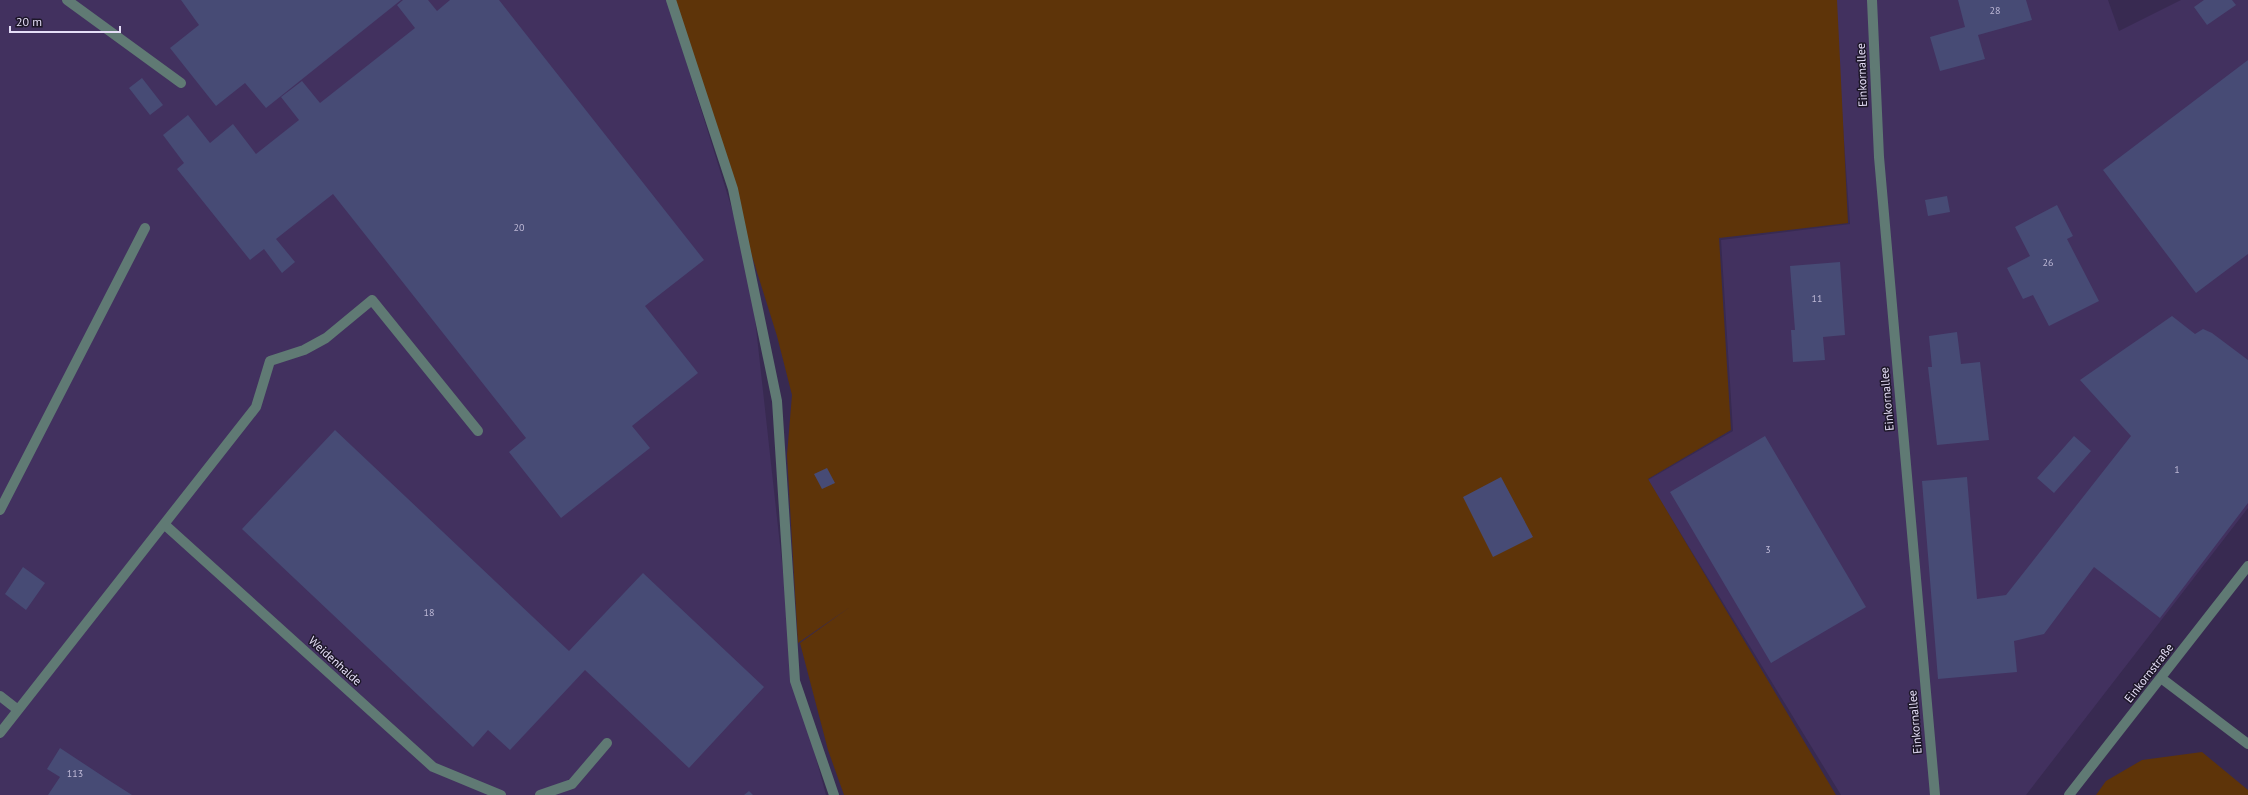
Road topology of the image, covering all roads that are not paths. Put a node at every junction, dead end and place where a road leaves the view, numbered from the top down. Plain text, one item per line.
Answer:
1 (67, 0) edge
2 (671, 0) edge
3 (1872, 0) edge
4 (181, 83) dead end
5 (145, 228) dead end
6 (478, 431) dead end
7 (0, 510) edge
8 (164, 524) junction
9 (2248, 566) edge
10 (2161, 678) junction
11 (0, 696) edge
12 (18, 710) junction
13 (0, 733) edge
14 (607, 743) dead end
15 (2248, 744) edge
16 (501, 795) edge
17 (540, 795) edge
18 (834, 795) edge
19 (1935, 795) edge
20 (2069, 795) edge

1 - 4 street
2 - 18 street
3 - 19 street, Einkornallee
5 - 7 street
6 - 8 street
8 - 12 street
8 - 16 street, Weidenhalde
9 - 10 street, Einkornstraße
10 - 15 street
10 - 20 street, Einkornstraße
11 - 12 street
12 - 13 street
14 - 17 street

